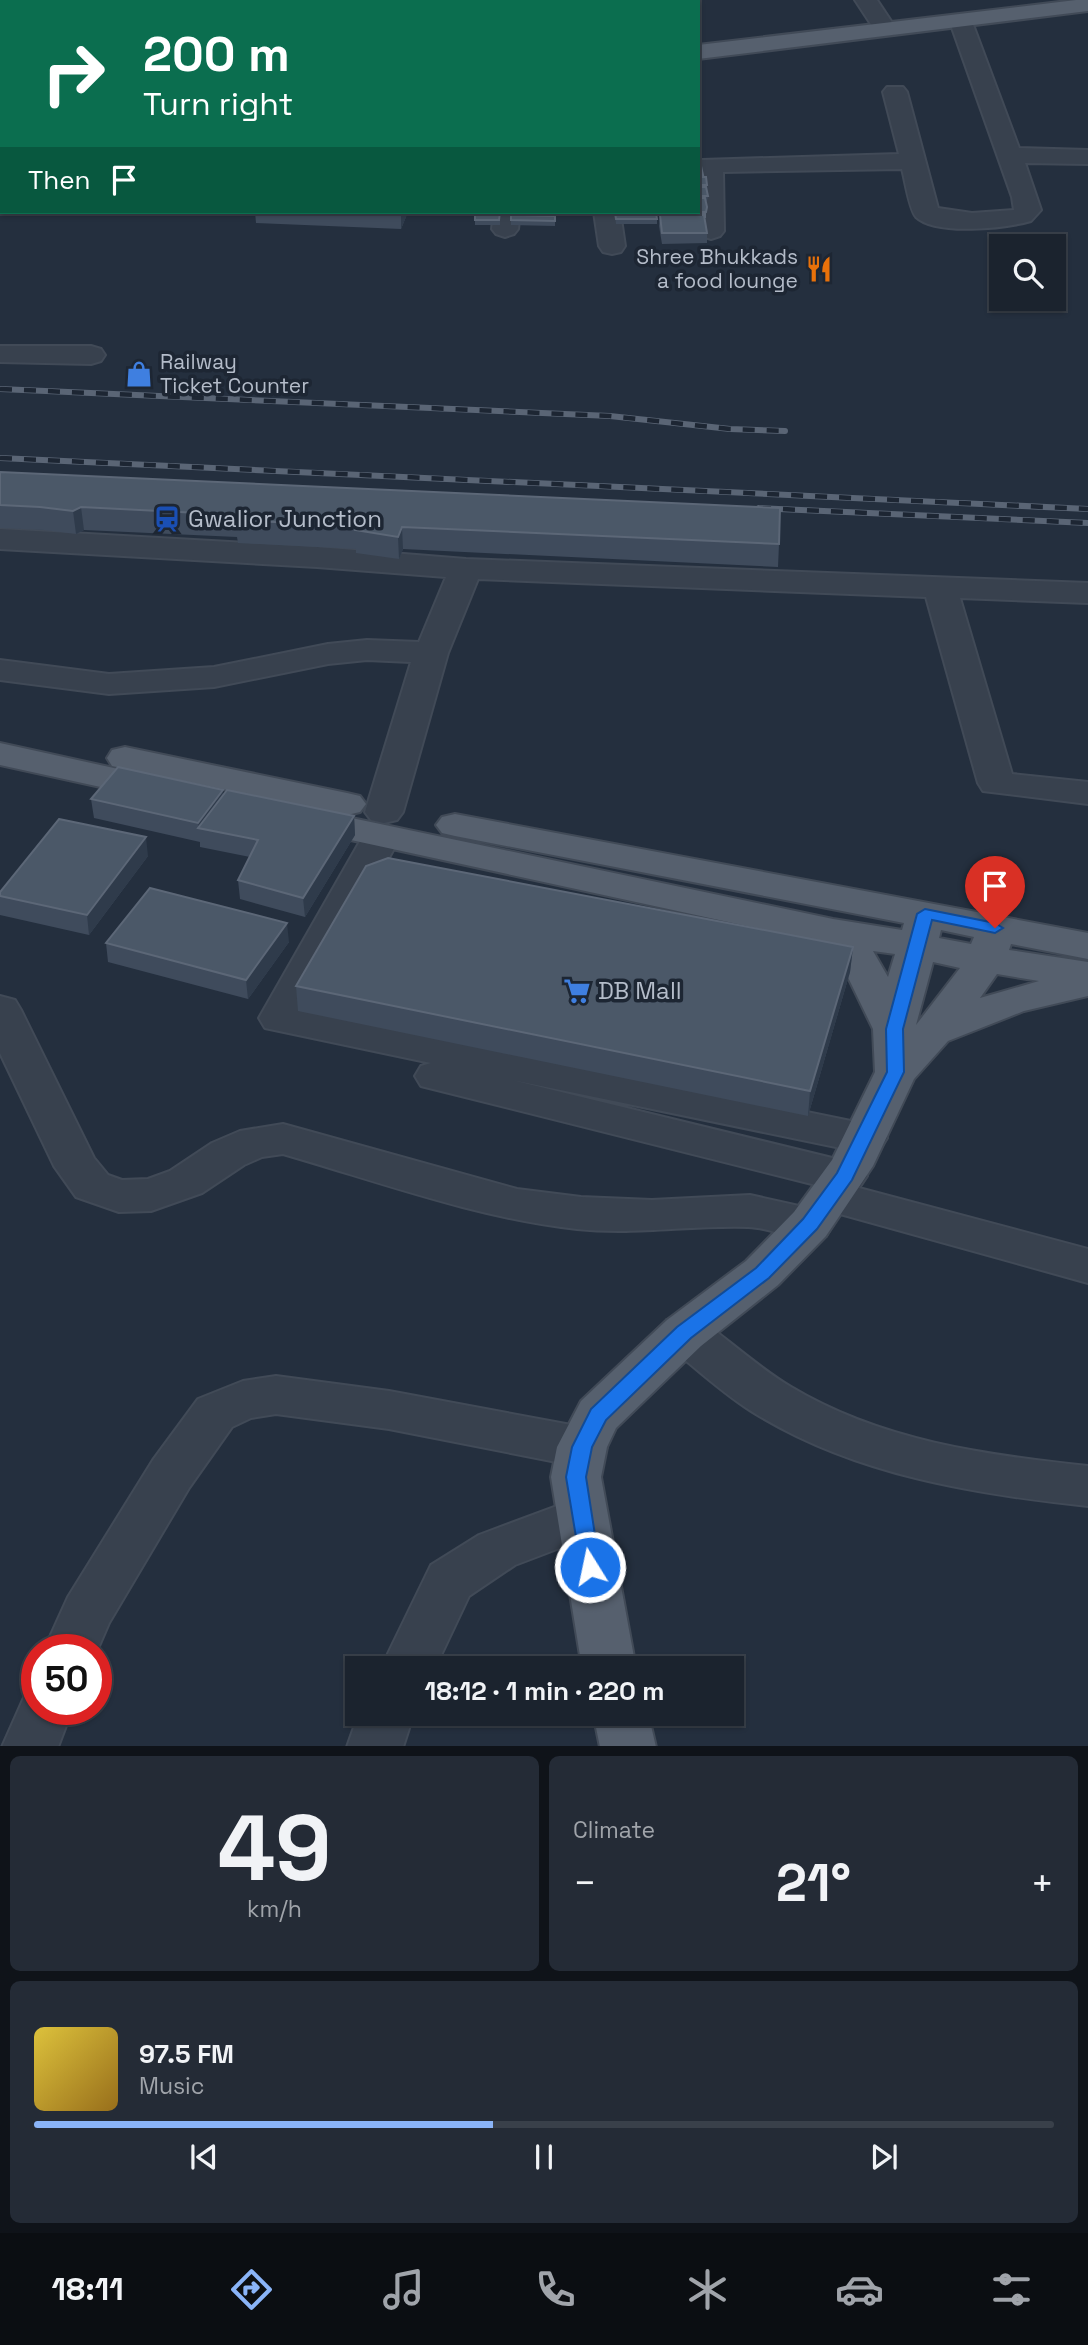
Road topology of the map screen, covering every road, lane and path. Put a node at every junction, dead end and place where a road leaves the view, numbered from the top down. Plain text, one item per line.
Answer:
1 (866, 0) edge
2 (1085, 4) edge
3 (980, 9) edge
4 (961, 22) junction
5 (886, 30) junction
6 (700, 52) edge
7 (895, 92) dead end
8 (1010, 155) junction
9 (1088, 157) edge
10 (912, 161) junction
11 (705, 165) edge
12 (607, 214) edge
13 (711, 231) dead end
14 (612, 246) dead end
15 (0, 334) edge
16 (13, 354) edge
17 (91, 355) dead end
18 (0, 538) edge
19 (466, 569) junction
20 (940, 586) junction
21 (1088, 593) edge
22 (431, 653) junction
23 (0, 670) edge
24 (0, 732) edge
25 (0, 754) edge
26 (1088, 793) edge
27 (383, 824) junction
28 (921, 930) junction
29 (833, 932) junction
30 (991, 944) junction
31 (1088, 946) edge
32 (1088, 975) edge
33 (1088, 983) edge
34 (0, 1010) edge
35 (306, 1044) dead end
36 (908, 1044) junction
37 (838, 1183) junction
38 (1088, 1266) edge
39 (684, 1333) junction
40 (582, 1447) junction
41 (1088, 1486) edge
42 (581, 1518) junction
43 (78, 1634) edge
44 (414, 1656) edge
45 (606, 1656) edge
46 (39, 1725) edge
47 (382, 1726) edge
48 (623, 1726) edge
49 (30, 1746) edge
50 (375, 1746) edge
51 (628, 1746) edge

1 - 5 street
2 - 3 main road
3 - 4 main road
4 - 5 main road
4 - 8 street
5 - 6 main road
7 - 10 street
8 - 9 street
8 - 10 street
10 - 11 street
11 - 13 street
12 - 14 street
15 - 16 street
16 - 17 street
18 - 19 street
19 - 20 street
19 - 22 street
20 - 21 street
20 - 26 street
22 - 23 street
22 - 27 street
24 - 27 main road
25 - 27 main road
27 - 28 main road
27 - 29 main road
27 - 37 street
28 - 29 main road
28 - 30 main road
28 - 36 main road
29 - 36 main road
30 - 31 main road
30 - 32 main road
30 - 36 main road
33 - 36 main road
34 - 37 street
35 - 37 street
36 - 37 main road
37 - 38 street
37 - 39 main road
39 - 40 main road
39 - 41 street
40 - 42 main road
40 - 43 street
42 - 44 street
42 - 45 main road
46 - 49 street
47 - 50 street
48 - 51 main road

